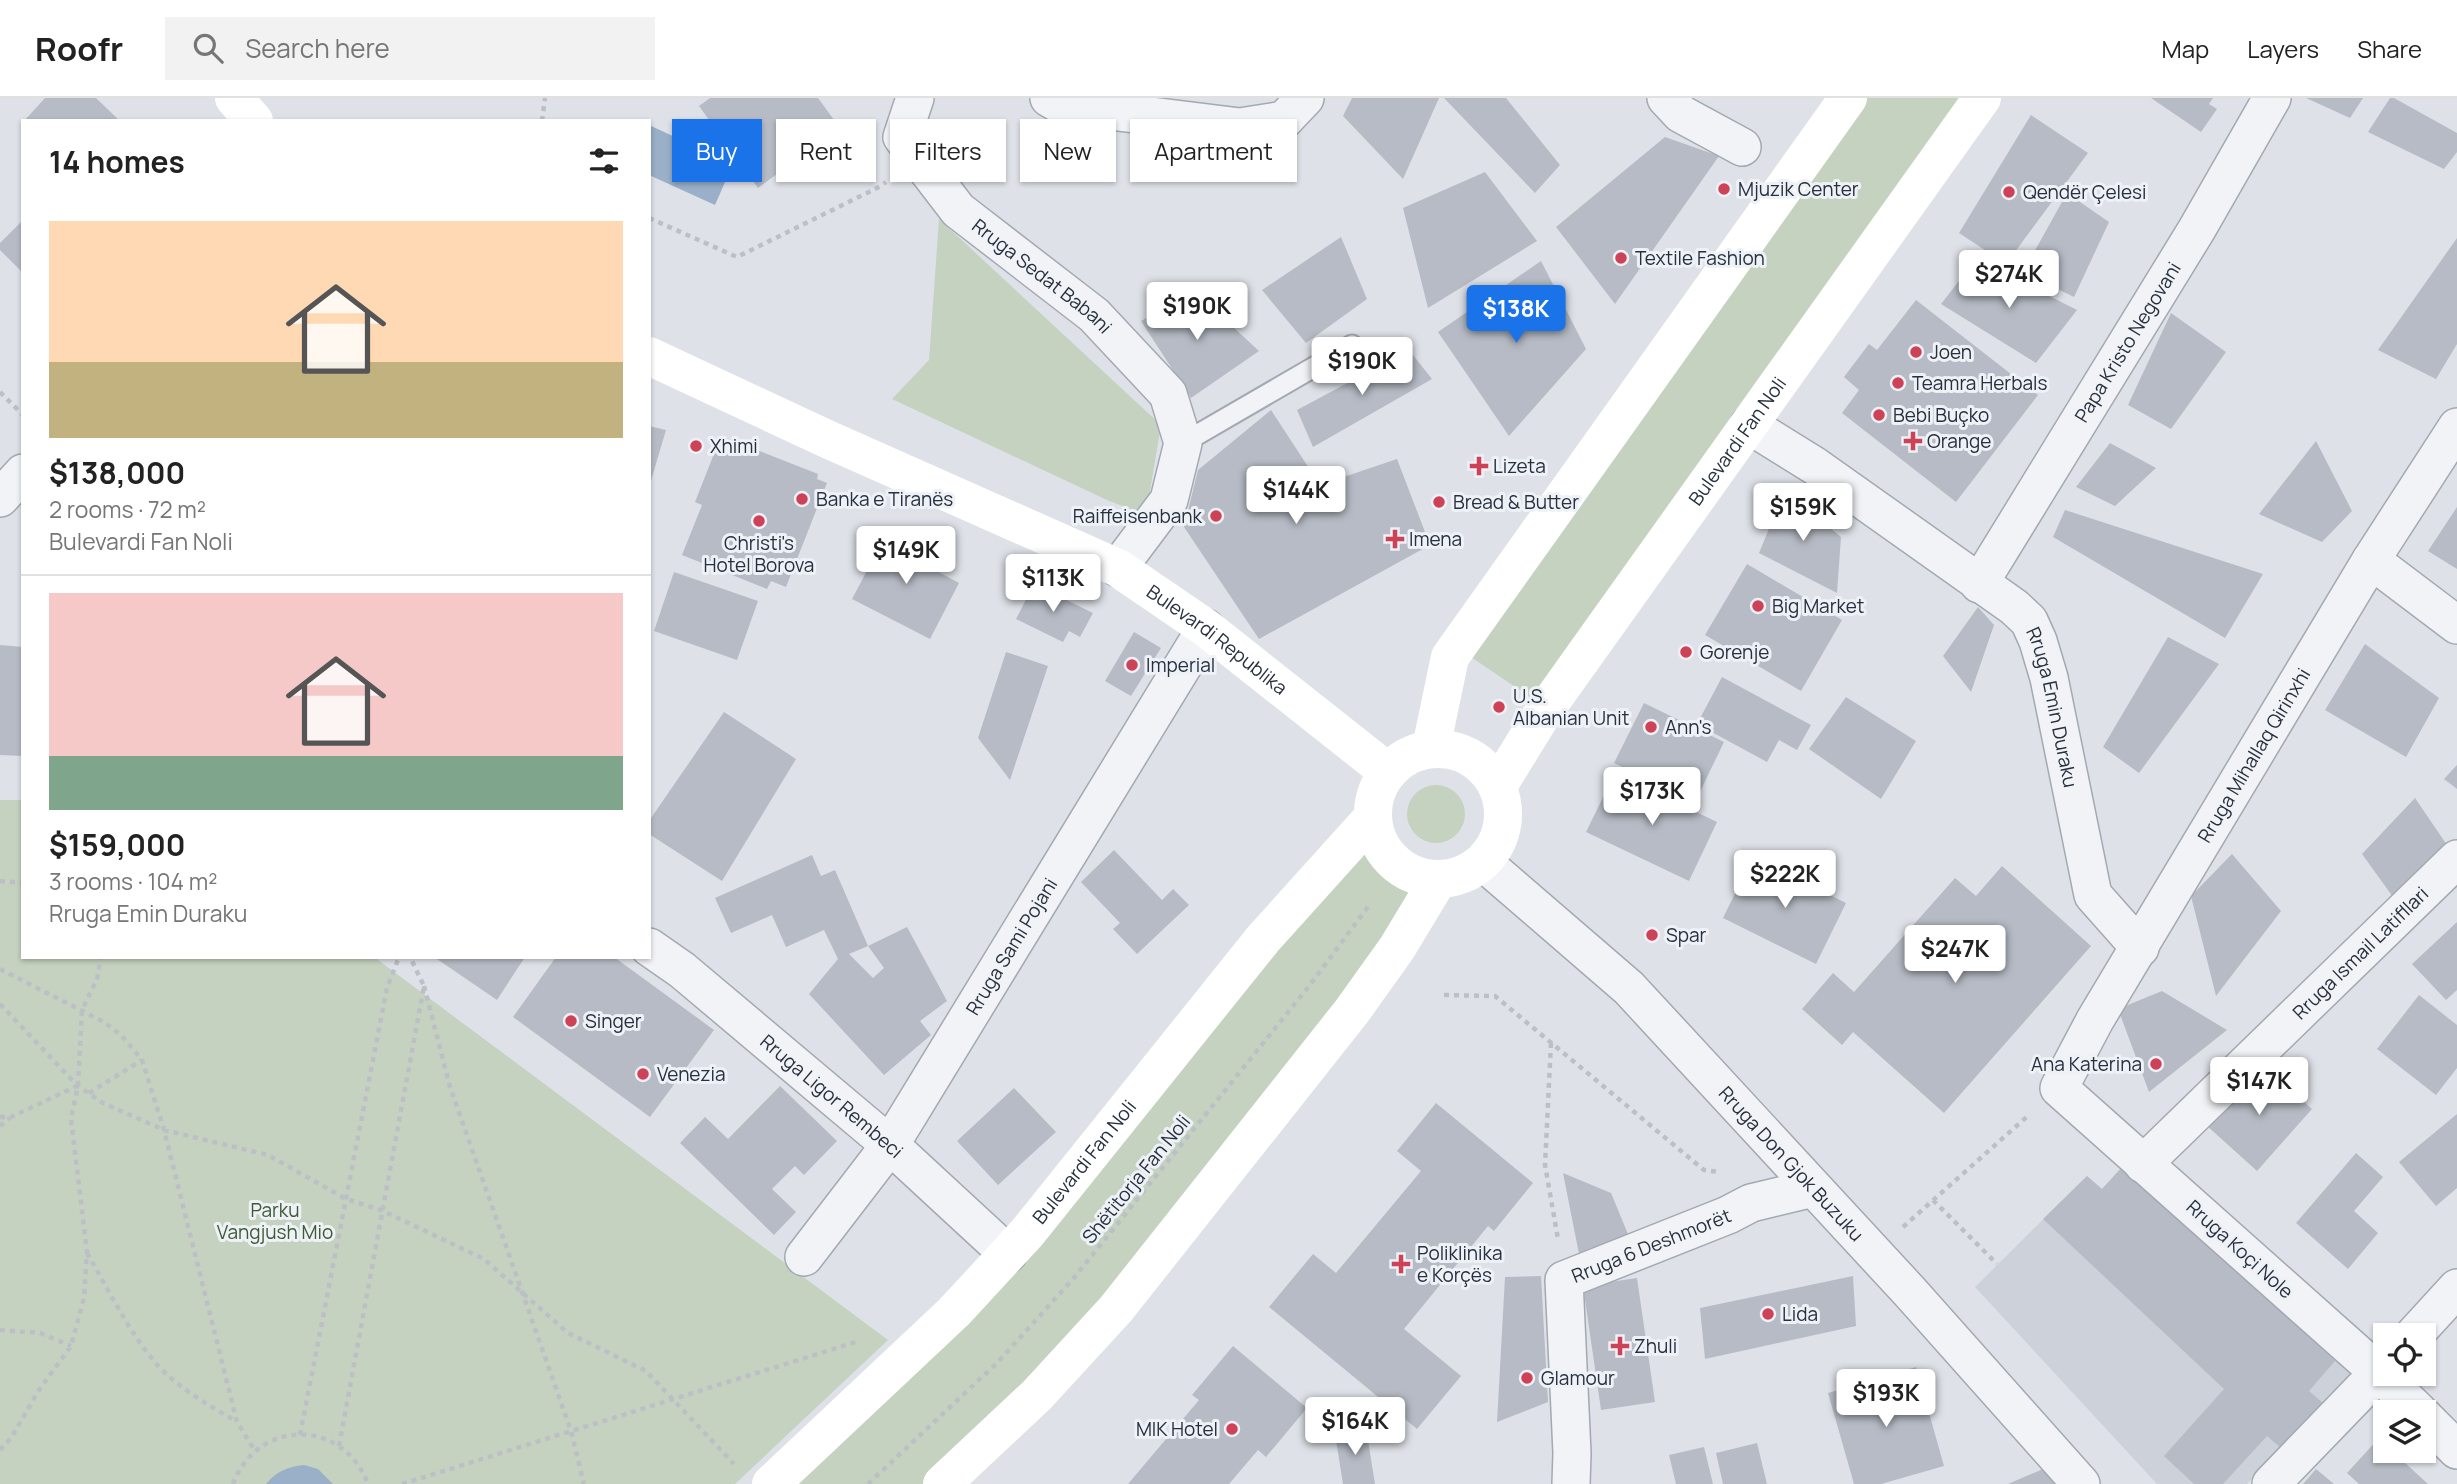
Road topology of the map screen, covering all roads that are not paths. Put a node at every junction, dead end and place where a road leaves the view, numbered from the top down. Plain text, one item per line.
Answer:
1 (234, 98) edge
2 (915, 98) edge
3 (1049, 98) edge
4 (1305, 98) edge
5 (1666, 98) edge
6 (1848, 98) edge
7 (1982, 98) edge
8 (2272, 98) edge
9 (252, 119) edge
10 (1742, 147) dead end
11 (1352, 345) dead end
12 (651, 357) edge
13 (1749, 425) junction
14 (2457, 427) edge
15 (1183, 443) junction
16 (21, 475) edge
17 (0, 498) edge
18 (21, 500) edge
19 (0, 516) edge
20 (2371, 560) junction
21 (1118, 568) junction
22 (1979, 584) junction
23 (2457, 625) edge
24 (1206, 628) junction
25 (1431, 748) junction
26 (1388, 772) junction
27 (1498, 786) junction
28 (1373, 817) junction
29 (2457, 859) edge
30 (1483, 862) junction
31 (1438, 880) junction
32 (651, 948) edge
33 (2140, 948) junction
34 (2059, 1088) joint
35 (890, 1145) junction
36 (2143, 1164) junction
37 (1813, 1188) junction
38 (1008, 1254) junction
39 (804, 1257) dead end
40 (2457, 1288) edge
41 (2425, 1323) edge
42 (2373, 1362) edge
43 (2373, 1379) edge
44 (2396, 1386) edge
45 (2408, 1400) edge
46 (2436, 1429) edge
47 (2457, 1450) edge
48 (755, 1477) edge
49 (942, 1484) edge
50 (1571, 1484) edge
51 (2081, 1484) edge
52 (2271, 1484) edge

1 - 9 main road
2 - 15 street, Rruga Sedat Babani
3 - 4 street
5 - 10 street
6 - 25 main road
7 - 13 main road, Bulevardi Fan Noli
8 - 22 street, Papa Kristo Negovani
11 - 15 lane
12 - 21 main road, Bulevardi Republika
13 - 22 street, Rruga Emin Duraku
13 - 27 main road, Bulevardi Fan Noli
14 - 20 street, Rruga Mihallaq Qirinxhi
15 - 21 street
16 - 17 street
18 - 19 street
20 - 23 street
20 - 33 street, Rruga Mihallaq Qirinxhi
21 - 24 main road, Bulevardi Republika
22 - 33 street, Rruga Emin Duraku
24 - 26 main road, Bulevardi Republika
24 - 35 street, Rruga Sami Pojani
25 - 26 main road
25 - 27 main road
26 - 28 main road
27 - 30 main road
28 - 31 main road
28 - 38 main road, Bulevardi Fan Noli
29 - 36 street, Rruga Ismail Latifllari
30 - 31 main road
30 - 37 street, Rruga Don Gjok Buzuku
31 - 49 main road
32 - 35 street, Rruga Ligor Rembeci
33 - 34 street, Rruga Mihallaq Qirinxhi
34 - 36 street, Rruga Koçi Nole
35 - 38 street, Rruga Ligor Rembeci
35 - 39 street, Rruga Sami Pojani
36 - 42 street, Rruga Koçi Nole
37 - 50 street, Rruga 6 Deshmorët
37 - 51 street, Rruga Don Gjok Buzuku
38 - 48 main road, Bulevardi Fan Noli
40 - 41 street
43 - 52 street
44 - 45 street, Rruga Koçi Nole
46 - 47 street

